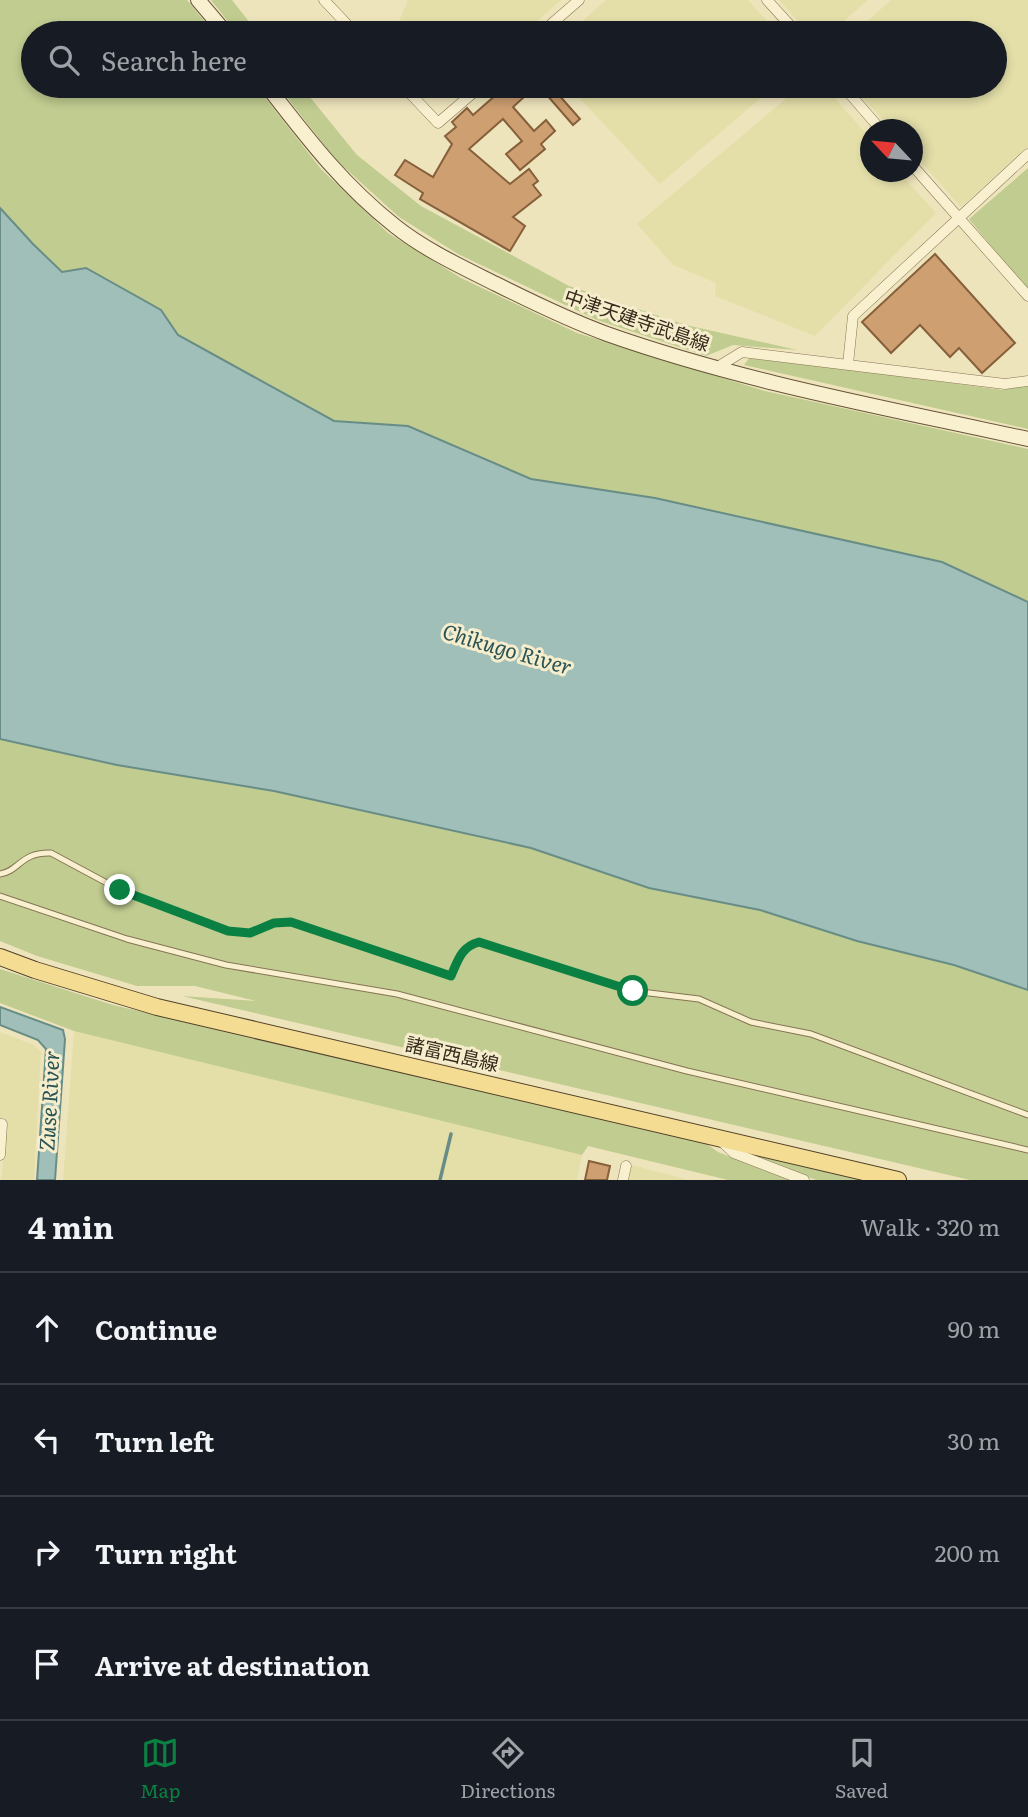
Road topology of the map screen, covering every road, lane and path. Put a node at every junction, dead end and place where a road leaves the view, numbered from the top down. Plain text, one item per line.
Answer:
1 (198, 0) edge
2 (324, 0) edge
3 (579, 0) edge
4 (767, 0) edge
5 (216, 21) edge
6 (344, 21) edge
7 (555, 21) edge
8 (786, 21) edge
9 (276, 98) edge
10 (414, 98) edge
11 (467, 98) edge
12 (853, 98) edge
13 (872, 119) edge
14 (1028, 155) edge
15 (923, 177) edge
16 (958, 217) junction
17 (1028, 296) edge
18 (848, 364) junction
19 (716, 368) junction
20 (1028, 381) edge
21 (1028, 439) edge
22 (0, 874) edge
23 (0, 896) edge
24 (0, 957) edge
25 (1028, 1115) edge
26 (0, 1124) edge
27 (718, 1138) junction
28 (1028, 1150) edge
29 (0, 1155) edge
30 (626, 1166) dead end
31 (623, 1180) edge
32 (804, 1180) edge
33 (898, 1180) edge

1 - 5 main road
2 - 6 street
3 - 7 street
4 - 8 street
9 - 19 main road, 中津天建寺武島線
10 - 11 street
12 - 13 street
14 - 16 street
15 - 16 street
16 - 17 street
16 - 18 street
18 - 19 street
18 - 20 street
19 - 21 main road, 中津天建寺武島線
22 - 25 lane
23 - 28 lane
24 - 27 main road, 諸富西島線
26 - 29 street
27 - 32 street
27 - 33 main road, 諸富西島線
30 - 31 street

